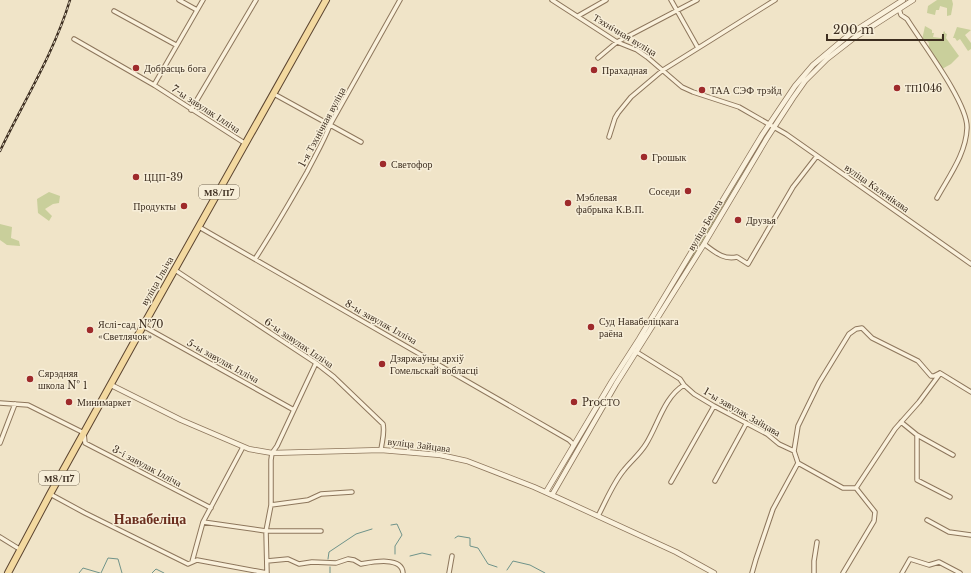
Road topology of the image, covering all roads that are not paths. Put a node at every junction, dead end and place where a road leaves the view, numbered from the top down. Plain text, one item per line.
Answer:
1 (179, 0) edge
2 (203, 0) edge
3 (256, 0) edge
4 (326, 0) edge
5 (400, 0) edge
6 (552, 0) edge
7 (606, 0) edge
8 (671, 0) edge
9 (697, 0) edge
10 (775, 0) edge
11 (903, 0) edge
12 (913, 0) edge
13 (899, 9) junction
14 (197, 10) junction
15 (677, 10) junction
16 (114, 11) dead end
17 (578, 16) junction
18 (74, 39) dead end
19 (617, 42) junction
20 (176, 45) junction
21 (698, 48) junction
22 (598, 58) dead end
23 (663, 70) junction
24 (154, 85) junction
25 (274, 94) junction
26 (191, 110) junction
27 (330, 125) junction
28 (771, 125) junction
29 (609, 137) dead end
30 (361, 142) dead end
31 (246, 144) junction
32 (817, 156) junction
33 (936, 198) dead end
34 (199, 227) junction
35 (704, 244) junction
36 (255, 259) junction
37 (971, 264) edge
38 (175, 270) junction
39 (143, 326) junction
40 (634, 350) junction
41 (316, 363) junction
42 (940, 374) junction
43 (111, 385) junction
44 (684, 385) junction
45 (971, 392) edge
46 (0, 403) edge
47 (15, 404) junction
48 (714, 406) junction
49 (294, 410) junction
50 (902, 422) junction
51 (746, 424) junction
52 (84, 432) junction
53 (917, 435) junction
54 (0, 442) edge
55 (574, 445) junction
56 (243, 447) junction
57 (380, 450) junction
58 (794, 451) junction
59 (272, 453) junction
60 (953, 455) dead end
61 (798, 463) junction
62 (715, 481) dead end
63 (671, 482) dead end
64 (856, 488) junction
65 (352, 492) dead end
66 (546, 492) junction
67 (50, 494) junction
68 (552, 495) junction
69 (950, 497) dead end
70 (271, 505) junction
71 (211, 508) junction
72 (598, 516) junction
73 (927, 520) dead end
74 (202, 522) junction
75 (321, 530) dead end
76 (266, 531) junction
77 (971, 535) edge
78 (0, 537) edge
79 (817, 542) dead end
80 (21, 550) junction
81 (452, 556) dead end
82 (267, 561) junction
83 (192, 562) junction
84 (8, 573) edge
85 (267, 573) edge
86 (403, 573) edge
87 (449, 573) edge
88 (714, 573) edge
89 (752, 573) edge
90 (814, 573) edge
91 (843, 573) edge
92 (902, 573) edge
93 (960, 573) edge

1 - 14 street
2 - 14 street
3 - 26 street
4 - 25 main road, вуліца Ільіча / М8/П7
5 - 27 street, 1-я Тэхнічная вуліца
6 - 17 street, Тэхнічная вуліца
7 - 17 street
8 - 15 street
9 - 15 street
10 - 21 street
11 - 28 street, вуліца Белага
12 - 13 street, вуліца Белага
13 - 28 street, вуліца Белага
13 - 33 street
14 - 20 street
15 - 19 street
15 - 21 street
16 - 20 street
17 - 19 street, Тэхнічная вуліца
18 - 24 street, 7-ы завулак Ілліча
19 - 22 street
19 - 23 street, Тэхнічная вуліца
20 - 24 street
21 - 23 street
23 - 28 street, Тэхнічная вуліца
23 - 29 street
24 - 26 street, 7-ы завулак Ілліча
25 - 27 street
25 - 31 main road, вуліца Ільіча / М8/П7
26 - 31 street, 7-ы завулак Ілліча
27 - 30 street
27 - 36 street, 1-я Тэхнічная вуліца
28 - 32 street, вуліца Каленікава
28 - 35 street, вуліца Белага
28 - 40 street, вуліца Белага
31 - 34 main road, вуліца Ільіча / М8/П7
32 - 35 street
32 - 37 street, вуліца Каленікава
34 - 36 street, 8-ы завулак Ілліча
34 - 38 main road, вуліца Ільіча / М8/П7
35 - 40 street, вуліца Белага
36 - 55 street, 8-ы завулак Ілліча
38 - 39 main road, вуліца Ільіча / М8/П7
38 - 41 street, 6-ы завулак Ілліча
39 - 43 main road, вуліца Ільіча / М8/П7
39 - 49 street, 5-ы завулак Ілліча
40 - 44 street, 1-ы завулак Зайцава
40 - 55 street, вуліца Белага
40 - 68 street, вуліца Белага
41 - 49 street
41 - 57 street, 6-ы завулак Ілліча
42 - 45 street
42 - 50 street
42 - 58 street
43 - 52 main road, вуліца Ільіча / М8/П7
43 - 56 street, вуліца Зайцава
44 - 48 street, 1-ы завулак Зайцава
44 - 72 street
46 - 47 street
47 - 52 street
47 - 54 street
48 - 51 street, 1-ы завулак Зайцава
48 - 63 street
49 - 59 street
50 - 53 street
50 - 64 street
51 - 58 street, 1-ы завулак Зайцава
51 - 62 street
52 - 67 main road, вуліца Ільіча / М8/П7
52 - 71 street, 3-і завулак Ілліча
53 - 60 street
53 - 69 street
55 - 66 street, вуліца Белага
56 - 59 street, вуліца Зайцава
56 - 71 street
57 - 59 street, вуліца Зайцава
57 - 66 street, вуліца Зайцава
58 - 61 street
59 - 70 street
61 - 64 street
61 - 89 street
64 - 91 street
65 - 70 street
66 - 68 street, вуліца Зайцава
67 - 80 main road, вуліца Ільіча / М8/П7
67 - 83 street
68 - 72 street, вуліца Зайцава
70 - 76 street
71 - 74 street
72 - 88 street, вуліца Зайцава
73 - 77 street
74 - 76 street
74 - 83 street
75 - 76 street
76 - 82 street
78 - 80 street
79 - 90 street
80 - 84 main road, вуліца Ільіча / М8/П7
81 - 87 street
82 - 85 street
82 - 86 street
83 - 85 street
92 - 93 street

